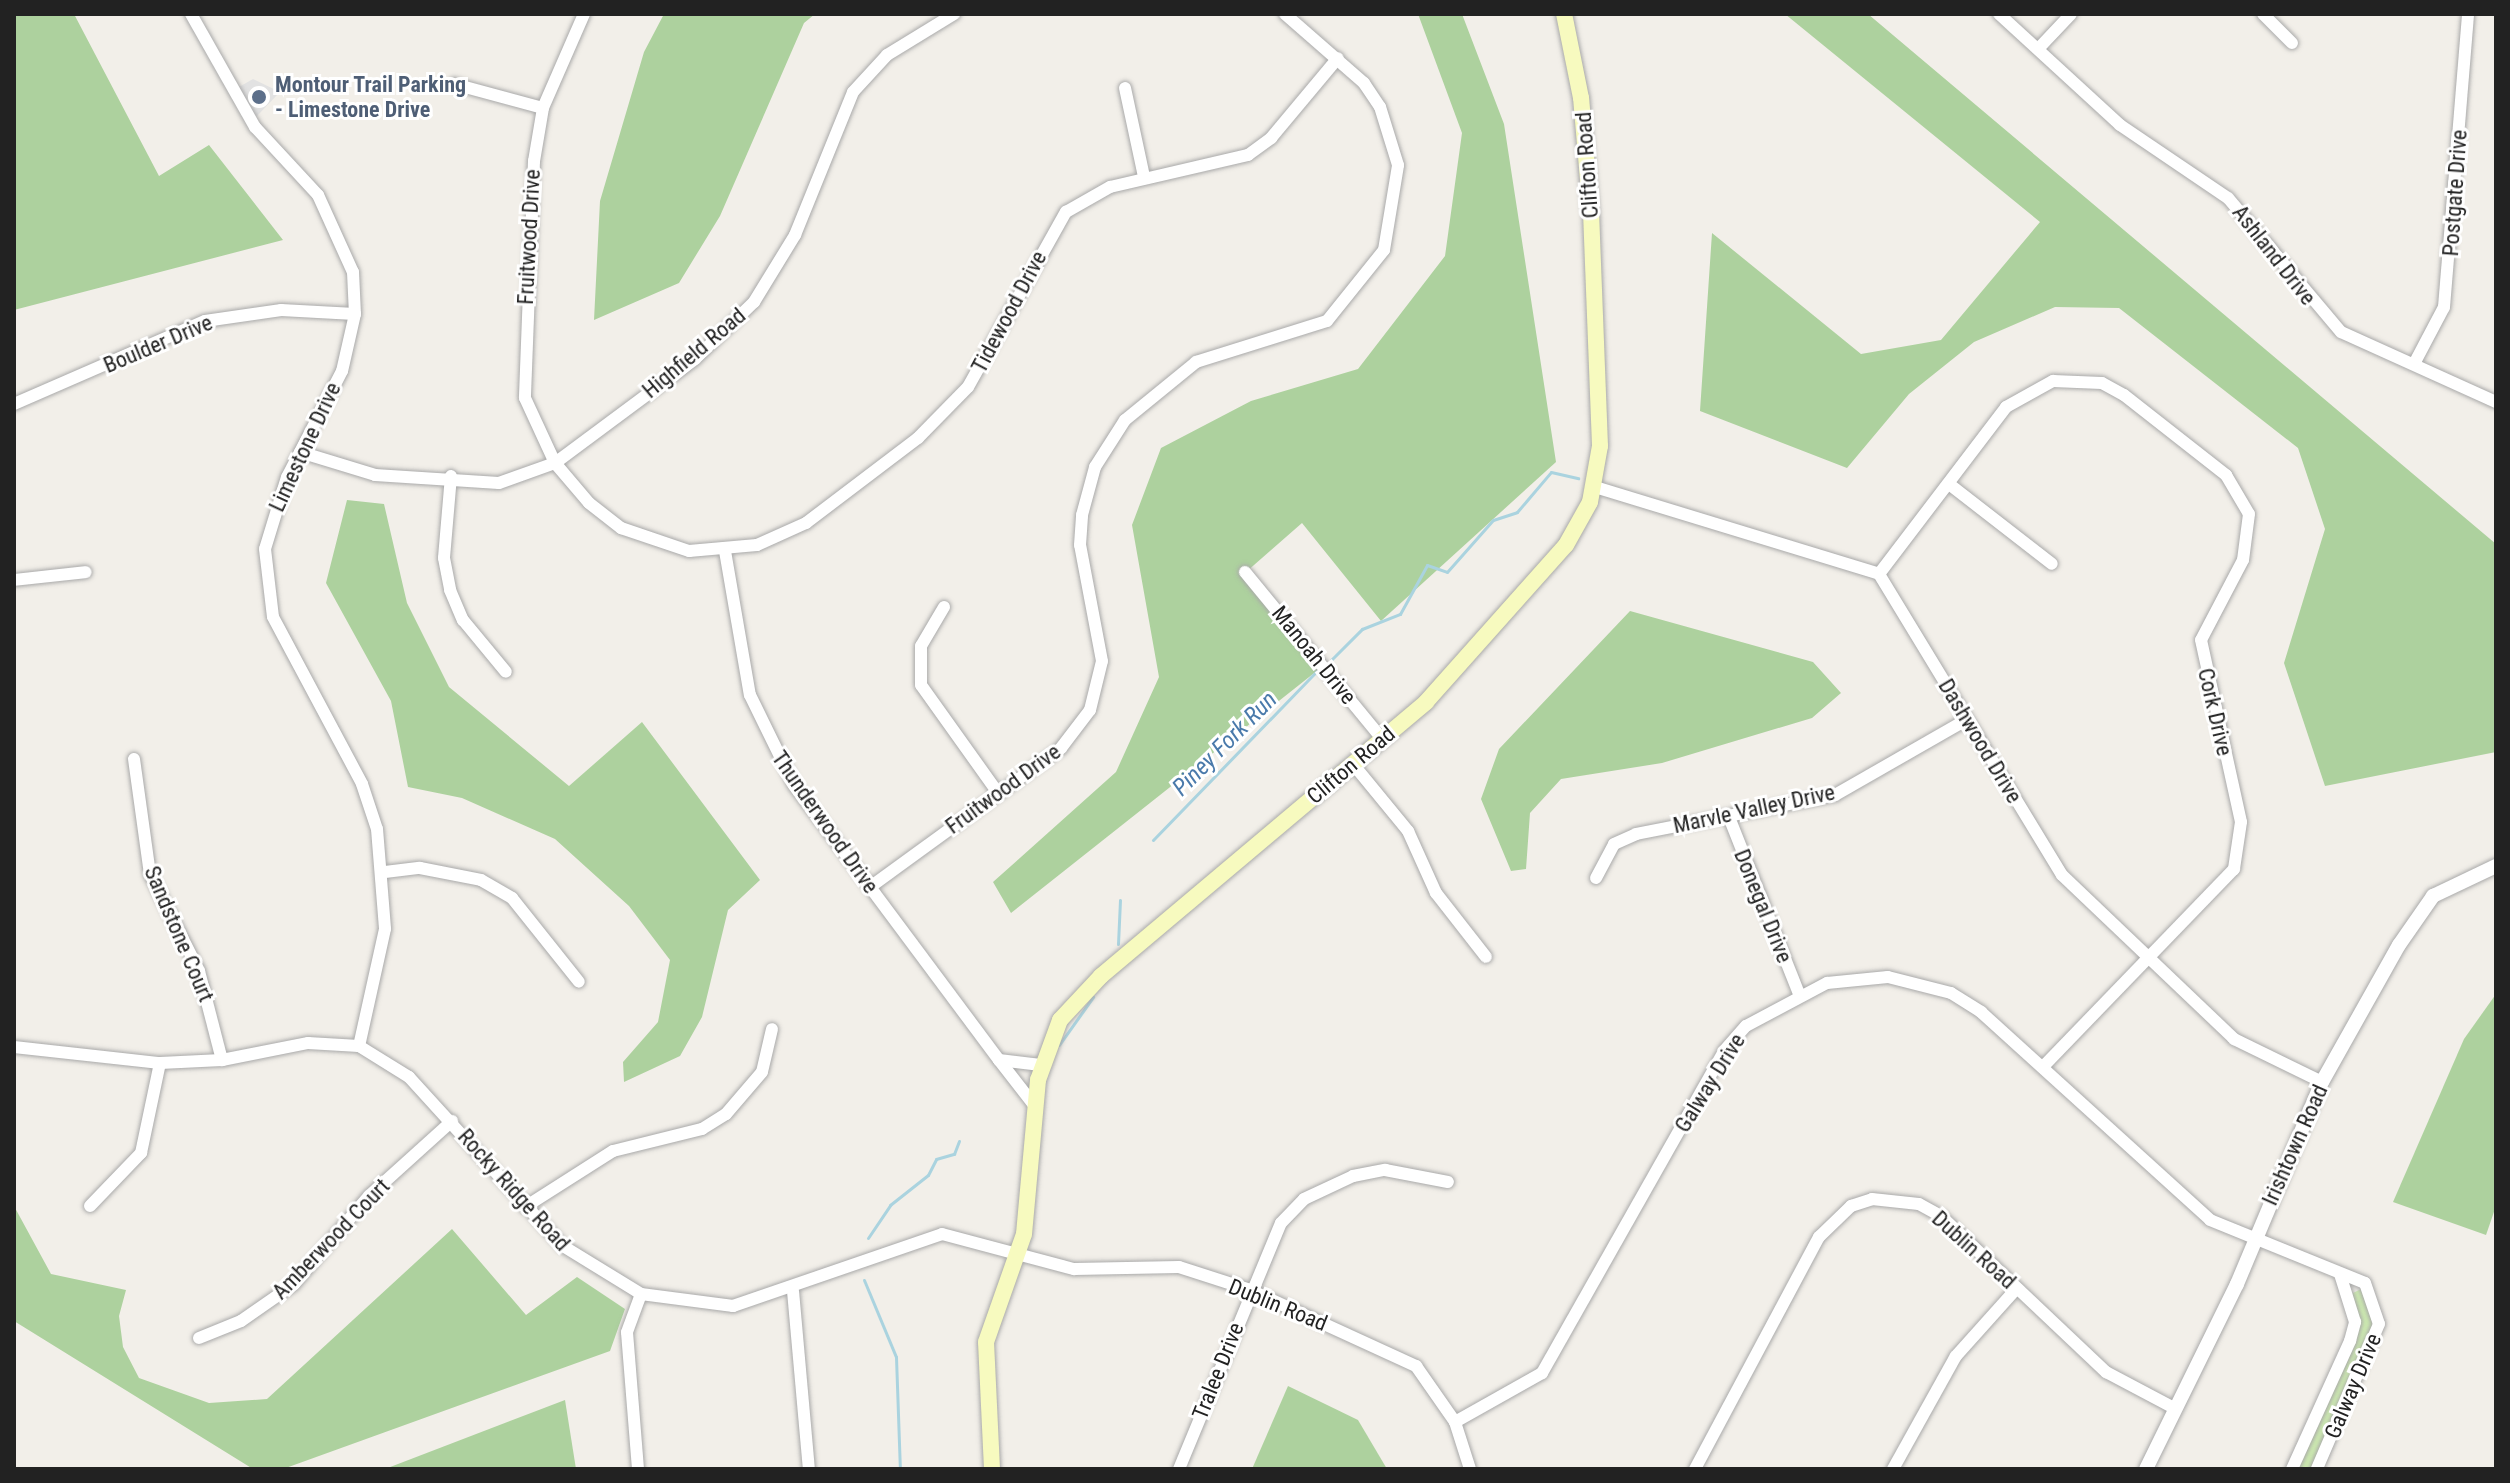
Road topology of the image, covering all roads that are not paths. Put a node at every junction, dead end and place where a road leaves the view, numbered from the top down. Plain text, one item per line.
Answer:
1 (191, 14) edge
2 (584, 14) edge
3 (954, 14) edge
4 (1285, 14) edge
5 (1564, 14) edge
6 (1999, 14) edge
7 (2071, 14) edge
8 (2263, 14) edge
9 (2468, 14) edge
10 (2292, 43) dead end
11 (2038, 49) junction
12 (1338, 58) junction
13 (454, 84) dead end
14 (1125, 88) dead end
15 (543, 108) junction
16 (1144, 177) junction
17 (355, 314) junction
18 (2414, 364) junction
19 (2496, 402) edge
20 (14, 404) edge
21 (300, 452) junction
22 (555, 463) junction
23 (451, 476) junction
24 (1949, 484) junction
25 (1595, 487) junction
26 (725, 551) junction
27 (2052, 564) dead end
28 (86, 572) dead end
29 (1245, 572) dead end
30 (1879, 574) junction
31 (14, 580) edge
32 (944, 607) dead end
33 (506, 672) dead end
34 (1966, 720) junction
35 (1382, 739) junction
36 (134, 759) dead end
37 (1353, 764) junction
38 (998, 793) junction
39 (1729, 817) junction
40 (2496, 866) edge
41 (385, 872) junction
42 (1596, 878) dead end
43 (870, 887) junction
44 (1486, 957) dead end
45 (2151, 961) junction
46 (579, 982) dead end
47 (1799, 994) junction
48 (772, 1029) dead end
49 (359, 1046) junction
50 (14, 1047) edge
51 (222, 1060) junction
52 (999, 1060) junction
53 (160, 1063) junction
54 (1041, 1065) junction
55 (2043, 1067) junction
56 (2322, 1082) junction
57 (1034, 1105) junction
58 (452, 1121) junction
59 (1448, 1182) dead end
60 (90, 1206) dead end
61 (525, 1207) junction
62 (2253, 1239) junction
63 (1018, 1255) junction
64 (2340, 1274) junction
65 (2017, 1288) junction
66 (1250, 1290) junction
67 (793, 1291) junction
68 (641, 1294) junction
69 (199, 1338) dead end
70 (2174, 1408) junction
71 (1455, 1422) junction
72 (638, 1469) edge
73 (809, 1469) edge
74 (992, 1469) edge
75 (1179, 1469) edge
76 (1470, 1469) edge
77 (1695, 1469) edge
78 (1893, 1469) edge
79 (2146, 1469) edge
80 (2292, 1469) edge
81 (2317, 1469) edge

1 - 17 street, Limestone Drive
2 - 15 street, Fruitwood Drive
3 - 22 street, Highfield Road
4 - 12 street, Fruitwood Drive
5 - 25 main road, Clifton Road
6 - 11 street, Ashland Drive
7 - 11 street
8 - 10 street
9 - 18 street, Postgate Drive
11 - 18 street, Ashland Drive
12 - 16 street, Tidewood Drive
12 - 38 street, Fruitwood Drive
13 - 15 street
14 - 16 street
15 - 22 street, Fruitwood Drive
16 - 26 street, Tidewood Drive
17 - 20 street, Boulder Drive
17 - 21 street, Limestone Drive
18 - 19 street, Ashland Drive
21 - 23 street, Highfield Road
21 - 41 street, Limestone Drive
22 - 23 street, Highfield Road
22 - 26 street, Tidewood Drive
23 - 33 street
24 - 27 street
24 - 30 street, Cork Drive
24 - 45 street, Cork Drive
25 - 30 street
25 - 35 main road, Clifton Road
26 - 43 street, Thunderwood Drive
28 - 31 street
29 - 35 street, Manoah Drive
30 - 34 street, Dashwood Drive
32 - 38 street
34 - 39 street, Marvle Valley Drive
34 - 45 street, Dashwood Drive
35 - 37 main road, Clifton Road
36 - 51 street, Sandstone Court
37 - 44 street
37 - 54 main road, Clifton Road
38 - 43 street, Fruitwood Drive
39 - 42 street, Marvle Valley Drive
39 - 47 street, Donegal Drive
40 - 56 street, Irishtown Road
41 - 46 street
41 - 49 street, Limestone Drive
43 - 52 street, Thunderwood Drive
45 - 55 street, Cork Drive
45 - 56 street, Dashwood Drive
47 - 55 street, Galway Drive
47 - 71 street, Galway Drive
48 - 61 street
49 - 51 street, Rocky Ridge Road
49 - 58 street, Rocky Ridge Road
50 - 53 street, Rocky Ridge Road
51 - 53 street, Rocky Ridge Road
52 - 54 street
52 - 57 street, Thunderwood Drive
53 - 60 street
54 - 57 main road, Clifton Road
55 - 62 street, Galway Drive
56 - 62 street, Irishtown Road
57 - 63 main road, Clifton Road
58 - 61 street, Rocky Ridge Road
58 - 69 street, Amberwood Court
59 - 66 street, Tralee Drive
61 - 68 street, Rocky Ridge Road
62 - 64 street, Galway Drive
62 - 70 street, Irishtown Road
63 - 66 street, Dublin Road
63 - 67 street, Rocky Ridge Road
63 - 74 main road, Clifton Road
64 - 80 street, Galway Drive
64 - 81 street, Galway Drive
65 - 70 street, Dublin Road
65 - 77 street, Dublin Road
65 - 78 street
66 - 71 street, Dublin Road
66 - 75 street, Tralee Drive
67 - 68 street, Rocky Ridge Road
67 - 73 street
68 - 72 street
70 - 79 street, Irishtown Road
71 - 76 street, Dublin Road

